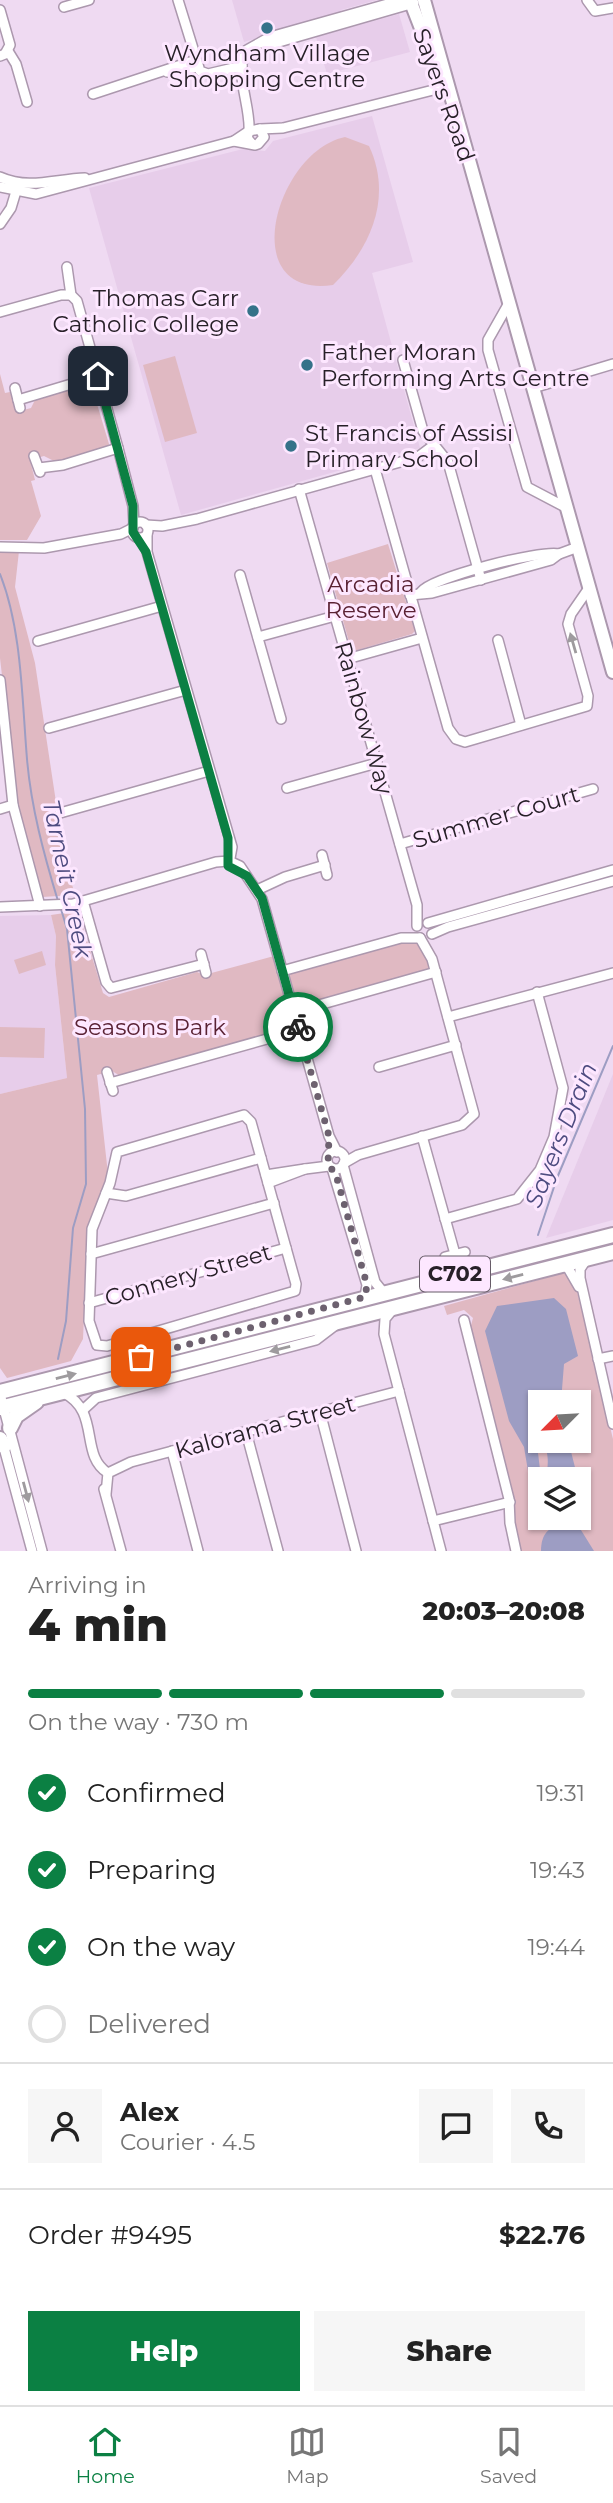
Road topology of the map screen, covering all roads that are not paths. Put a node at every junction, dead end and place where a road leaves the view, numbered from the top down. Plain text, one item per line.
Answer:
1 (89, 0) edge
2 (178, 0) edge
3 (587, 0) edge
4 (413, 1) edge
5 (64, 7) dead end
6 (613, 8) edge
7 (0, 10) edge
8 (4, 54) edge
9 (197, 63) junction
10 (242, 66) junction
11 (446, 87) junction
12 (93, 93) dead end
13 (27, 102) dead end
14 (283, 128) junction
15 (254, 130) junction
16 (263, 140) junction
17 (234, 141) junction
18 (252, 144) junction
19 (0, 177) edge
20 (0, 187) edge
21 (17, 188) junction
22 (0, 224) edge
23 (67, 267) dead end
24 (71, 295) junction
25 (509, 303) junction
26 (0, 312) edge
27 (403, 360) dead end
28 (613, 364) edge
29 (98, 376) junction
30 (15, 388) dead end
31 (533, 388) junction
32 (434, 445) junction
33 (118, 448) junction
34 (34, 456) dead end
35 (375, 469) junction
36 (299, 489) junction
37 (567, 508) junction
38 (140, 531) junction
39 (0, 547) edge
40 (578, 547) junction
41 (240, 575) dead end
42 (480, 575) junction
43 (589, 588) junction
44 (411, 595) junction
45 (162, 606) junction
46 (335, 616) junction
47 (258, 638) junction
48 (422, 638) junction
49 (498, 640) dead end
50 (38, 641) dead end
51 (347, 659) junction
52 (613, 671) edge
53 (0, 680) edge
54 (186, 690) junction
55 (281, 719) dead end
56 (521, 724) junction
57 (2, 725) edge
58 (48, 728) dead end
59 (377, 762) junction
60 (209, 771) junction
61 (287, 788) dead end
62 (593, 789) dead end
63 (13, 805) junction
64 (0, 808) edge
65 (60, 814) dead end
66 (400, 844) junction
67 (229, 862) junction
68 (325, 865) dead end
69 (613, 870) edge
70 (613, 880) edge
71 (257, 890) junction
72 (83, 901) junction
73 (40, 906) junction
74 (0, 908) edge
75 (422, 925) junction
76 (425, 937) junction
77 (401, 938) junction
78 (204, 964) dead end
79 (282, 971) junction
80 (436, 972) junction
81 (613, 973) edge
82 (537, 992) junction
83 (294, 1012) junction
84 (448, 1017) junction
85 (299, 1030) junction
86 (456, 1045) junction
87 (379, 1067) dead end
88 (107, 1072) dead end
89 (422, 1136) junction
90 (358, 1155) junction
91 (261, 1158) junction
92 (333, 1159) junction
93 (343, 1164) junction
94 (267, 1179) junction
95 (106, 1193) junction
96 (274, 1203) junction
97 (445, 1219) junction
98 (613, 1235) edge
99 (286, 1248) junction
100 (613, 1252) edge
101 (91, 1254) junction
102 (455, 1254) dead end
103 (587, 1258) junction
104 (559, 1265) junction
105 (383, 1292) junction
106 (365, 1297) junction
107 (584, 1298) junction
108 (89, 1303) junction
109 (395, 1307) junction
110 (368, 1314) junction
111 (464, 1320) dead end
112 (340, 1321) junction
113 (384, 1334) junction
114 (613, 1356) edge
115 (598, 1359) junction
116 (399, 1391) junction
117 (63, 1392) junction
118 (43, 1397) junction
119 (1, 1400) edge
120 (84, 1409) junction
121 (320, 1412) junction
122 (613, 1422) edge
123 (246, 1432) junction
124 (3, 1436) edge
125 (172, 1451) junction
126 (106, 1470) junction
127 (510, 1502) junction
128 (433, 1521) junction
129 (32, 1551) edge
130 (42, 1551) edge
131 (121, 1551) edge
132 (198, 1551) edge
133 (278, 1551) edge
134 (356, 1551) edge
135 (441, 1551) edge
136 (516, 1551) edge

1 - 5 street
2 - 9 street
3 - 6 street
4 - 10 street
4 - 11 main road, Sayers Road
7 - 8 street
8 - 13 street
9 - 10 street
9 - 12 street
10 - 15 street
11 - 14 street
11 - 25 main road, Sayers Road
14 - 15 street
14 - 16 street
15 - 16 street
15 - 17 street
15 - 18 street
16 - 18 street
17 - 18 street
17 - 21 street
19 - 21 street
20 - 21 street
21 - 22 street
23 - 24 street
24 - 26 street
24 - 29 street
25 - 31 main road, Sayers Road
25 - 37 street
27 - 32 street
28 - 31 street
29 - 30 street
29 - 33 street
31 - 37 main road, Sayers Road
32 - 35 street
32 - 42 street
33 - 34 street
33 - 38 street
35 - 36 street
35 - 44 street
36 - 38 street
36 - 46 street, Rainbow Way
37 - 40 main road, Sayers Road
38 - 39 street
38 - 45 street
40 - 42 street
40 - 43 main road, Sayers Road
41 - 47 street
42 - 44 street
43 - 52 main road, Sayers Road
56 -> 43 street
44 - 48 street
45 - 50 street
45 - 54 street
46 - 47 street
46 - 51 street, Rainbow Way
47 - 55 street
48 - 51 street
48 - 56 street
49 - 56 street
51 - 59 street, Rainbow Way
53 - 57 street
54 - 58 street
54 - 60 street
57 - 63 street
59 - 61 street
59 - 66 street, Rainbow Way
60 - 65 street
60 - 67 street
62 - 66 street, Summer Court
63 - 64 street
63 - 73 street
66 - 75 street, Rainbow Way
67 - 71 street
67 - 72 street
68 - 71 street
69 - 75 street
70 - 76 street
71 - 79 street
72 - 73 street
72 - 78 street
73 - 74 street
75 - 76 street
75 - 76 street
75 - 77 street
76 - 77 street
76 - 80 street
77 - 79 street
79 - 83 street
80 - 83 street
80 - 84 street
81 - 82 street
82 - 84 street
82 - 97 street
83 - 85 street
84 - 86 street
85 - 88 street
85 - 92 street
86 - 87 street
86 - 89 street
89 - 90 street
89 - 97 street
90 - 92 street
90 - 93 street
91 - 94 street
91 - 95 street
91 - 95 street
92 - 93 street
92 - 94 street
92 - 106 street
93 - 105 street
94 - 96 street
95 - 101 street
96 - 99 street
96 - 101 street
97 - 102 street
98 - 105 highway, C702
99 - 108 street, Connery Street
99 - 108 street
100 - 103 highway, C702
101 - 108 street
103 - 104 highway, C702
103 - 107 street
104 - 107 street
104 -> 109 highway, C702
105 - 106 highway, C702
119 -> 106 highway, C702
107 - 115 street
109 - 110 highway, C702
109 - 113 street
110 - 112 highway, C702
110 - 113 street
111 - 127 street
112 - 117 highway, C702
112 -> 120 street
113 - 116 street
114 - 115 street
115 - 122 street
116 - 121 street, Kalorama Street
116 - 128 street
117 - 118 highway, C702
117 - 120 street
118 - 119 highway, C702
118 - 124 highway
119 - 124 street
120 - 126 street
121 - 123 street, Kalorama Street
121 - 134 street
123 - 125 street, Kalorama Street
123 - 133 street
124 - 129 street
124 -> 130 street
125 - 126 street, Kalorama Street
125 - 132 street
126 - 131 street
127 - 128 street
127 - 136 street
128 - 135 street

